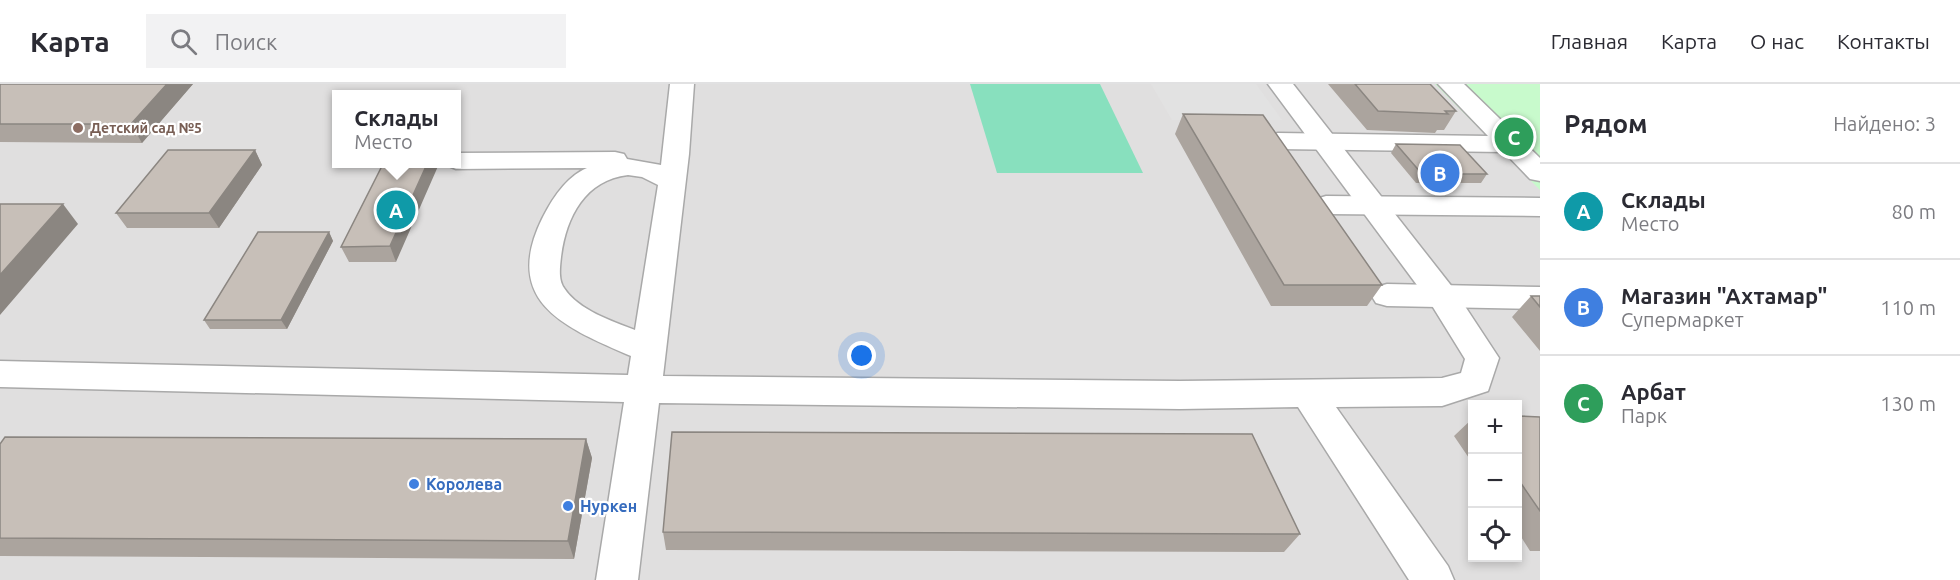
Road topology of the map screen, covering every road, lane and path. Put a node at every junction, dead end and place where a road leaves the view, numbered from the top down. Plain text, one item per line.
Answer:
1 (682, 84) edge
2 (1280, 84) edge
3 (1450, 84) edge
4 (1278, 141) edge
5 (1325, 141) junction
6 (1511, 144) junction
7 (461, 161) edge
8 (674, 168) junction
9 (1540, 173) edge
10 (1326, 206) edge
11 (1540, 207) edge
12 (1375, 208) junction
13 (1387, 295) dead end
14 (1442, 296) junction
15 (1540, 298) edge
16 (649, 350) junction
17 (0, 374) edge
18 (643, 390) junction
19 (1307, 393) junction
20 (617, 580) edge
21 (1433, 580) edge

1 - 8 street
2 - 5 street
3 - 6 street
4 - 5 street
5 - 6 street
5 - 12 street
6 - 9 street
7 - 8 street
8 - 16 street
8 - 16 street
10 - 12 street
11 - 12 street
12 - 14 street
13 - 14 street
14 - 15 street
14 - 19 street
16 - 18 street
17 - 18 street
18 - 19 street
18 - 20 street
19 - 21 street

